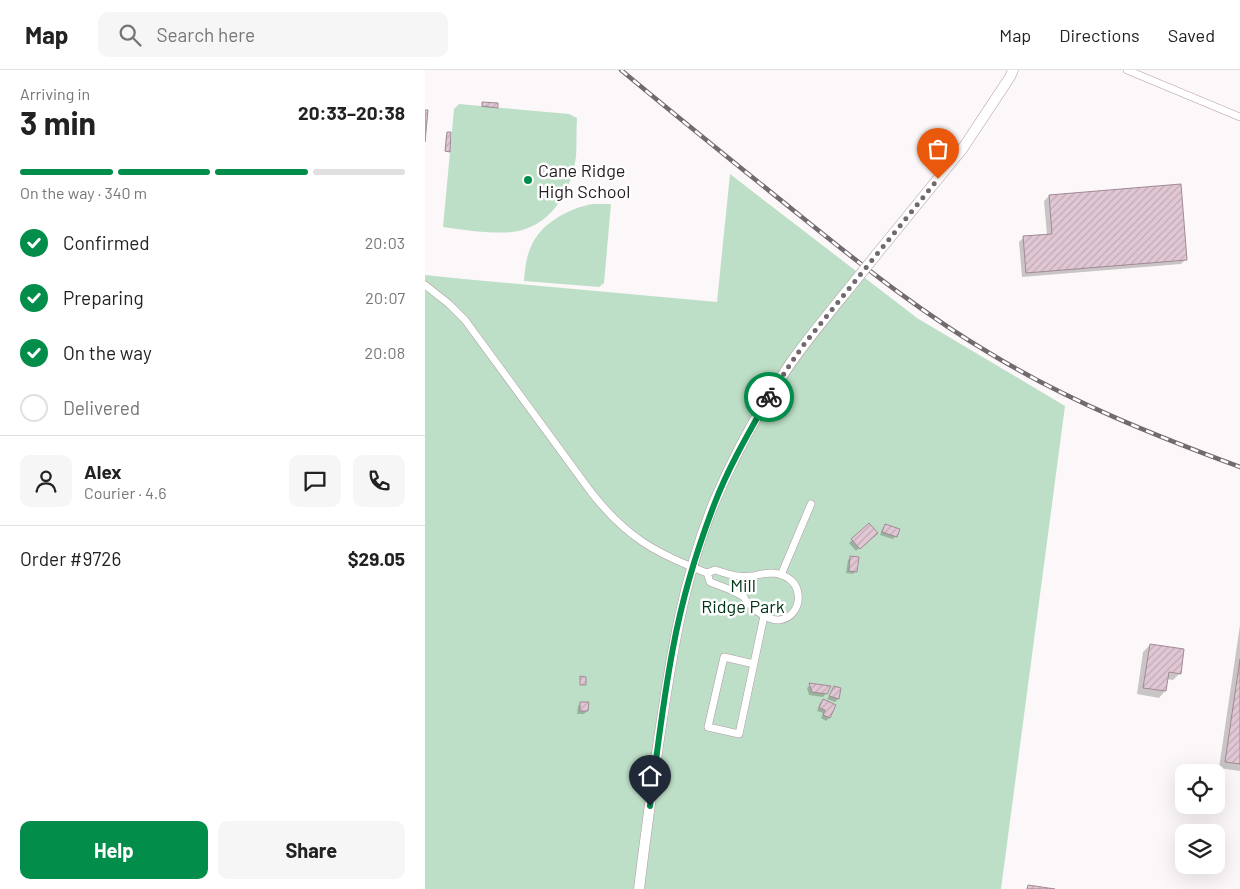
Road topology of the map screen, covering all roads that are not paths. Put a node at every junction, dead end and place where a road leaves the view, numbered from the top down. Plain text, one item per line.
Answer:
1 (1013, 70) edge
2 (1127, 70) edge
3 (1240, 117) edge
4 (425, 285) edge
5 (811, 504) dead end
6 (692, 567) junction
7 (707, 573) junction
8 (781, 575) junction
9 (752, 576) junction
10 (744, 597) junction
11 (764, 616) junction
12 (754, 664) junction
13 (639, 889) edge

1 - 6 main road, bridge
2 - 3 street
4 - 6 street
5 - 8 street
6 - 7 street
6 - 13 main road
7 - 9 street
7 - 10 street
8 - 9 street
8 - 11 street
9 - 10 street
10 - 11 street
11 - 12 street
12 - 12 street

